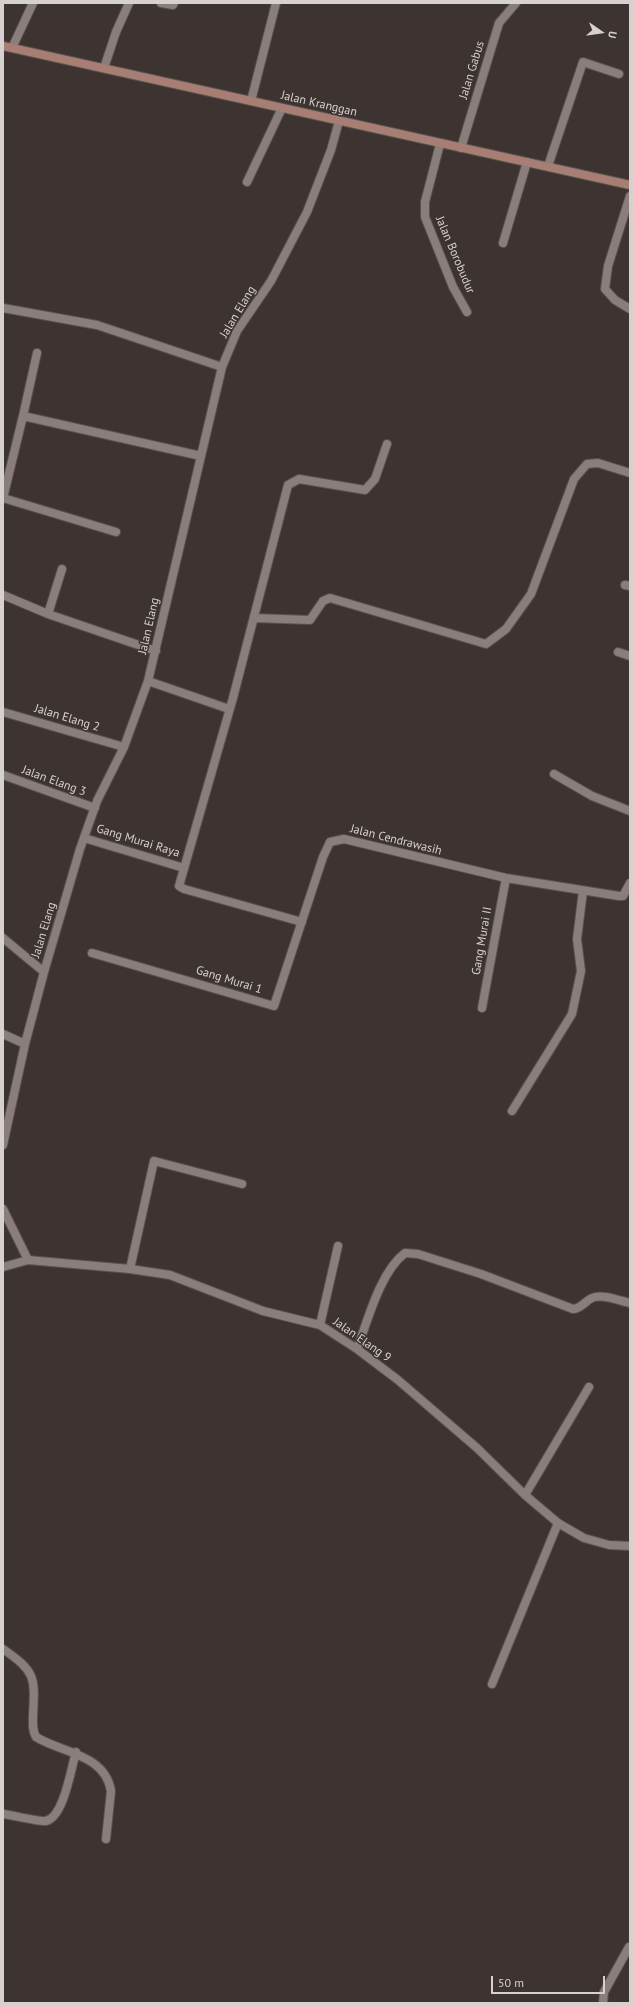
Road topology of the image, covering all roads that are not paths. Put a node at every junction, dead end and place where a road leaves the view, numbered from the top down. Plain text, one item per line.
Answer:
1 (32, 3) edge
2 (129, 3) edge
3 (161, 3) edge
4 (174, 3) edge
5 (276, 3) edge
6 (516, 3) edge
7 (3, 46) edge
8 (12, 48) junction
9 (104, 68) junction
10 (619, 74) dead end
11 (251, 100) junction
12 (282, 108) junction
13 (339, 121) junction
14 (440, 144) junction
15 (461, 148) junction
16 (527, 162) junction
17 (548, 166) junction
18 (247, 182) dead end
19 (630, 185) edge
20 (630, 196) edge
21 (503, 243) dead end
22 (3, 308) edge
23 (630, 309) edge
24 (467, 312) dead end
25 (38, 353) dead end
26 (222, 367) junction
27 (23, 416) junction
28 (387, 444) dead end
29 (201, 456) junction
30 (630, 473) edge
31 (3, 498) edge
32 (116, 532) dead end
33 (62, 569) dead end
34 (3, 595) edge
35 (48, 614) junction
36 (254, 618) junction
37 (156, 651) junction
38 (618, 652) dead end
39 (630, 656) edge
40 (148, 681) junction
41 (229, 709) junction
42 (3, 712) edge
43 (124, 747) junction
44 (554, 774) dead end
45 (4, 775) edge
46 (95, 808) junction
47 (630, 811) edge
48 (84, 838) junction
49 (184, 868) junction
50 (506, 878) junction
51 (630, 884) edge
52 (583, 891) junction
53 (302, 922) junction
54 (3, 938) edge
55 (92, 953) dead end
56 (44, 972) junction
57 (482, 1008) dead end
58 (3, 1034) edge
59 (25, 1044) junction
60 (512, 1111) dead end
61 (3, 1145) edge
62 (242, 1184) dead end
63 (3, 1209) edge
64 (338, 1246) dead end
65 (28, 1260) junction
66 (3, 1267) edge
67 (130, 1269) junction
68 (630, 1303) edge
69 (320, 1325) junction
70 (357, 1349) junction
71 (589, 1387) dead end
72 (525, 1495) junction
73 (558, 1523) junction
74 (630, 1546) edge
75 (3, 1649) edge
76 (492, 1684) dead end
77 (76, 1752) junction
78 (3, 1814) edge
79 (106, 1839) dead end
80 (629, 1947) edge
81 (603, 2003) edge

1 - 8 street
2 - 9 street
3 - 4 street
5 - 11 street
6 - 15 street, Jalan Gabus
7 - 8 main road, Jalan Kranggan
8 - 9 main road, Jalan Kranggan
9 - 11 main road, Jalan Kranggan
10 - 17 street
11 - 12 main road, Jalan Kranggan
12 - 13 main road, Jalan Kranggan
12 - 18 street
13 - 14 main road, Jalan Kranggan
13 - 26 street, Jalan Elang
14 - 15 main road, Jalan Kranggan
14 - 24 street, Jalan Borobudur
15 - 16 main road, Jalan Kranggan
16 - 17 main road, Jalan Kranggan
16 - 21 street
17 - 19 main road, Jalan Kranggan
20 - 23 street
22 - 26 street
25 - 27 street
26 - 29 street, Jalan Elang
27 - 29 street
27 - 31 street
28 - 36 street
29 - 37 street, Jalan Elang
30 - 36 street
31 - 32 street
33 - 35 street
34 - 35 street
35 - 37 street
36 - 41 street
37 - 40 street, Jalan Elang
38 - 39 street
40 - 41 street
40 - 43 street, Jalan Elang
41 - 49 street
42 - 43 street, Jalan Elang 2
43 - 46 street, Jalan Elang
44 - 47 street
45 - 46 street, Jalan Elang 3
46 - 48 street, Jalan Elang
48 - 49 street, Gang Murai Raya
48 - 56 street, Jalan Elang
49 - 53 street
50 - 52 street, Jalan Cendrawasih
50 - 53 street, Jalan Cendrawasih
50 - 57 street, Gang Murai II
51 - 52 street, Jalan Cendrawasih
52 - 60 street
53 - 55 street, Gang Murai 1
54 - 56 street
56 - 59 street, Jalan Elang
58 - 59 street
59 - 61 street, Jalan Elang
62 - 67 street
63 - 65 street
64 - 69 street
65 - 66 street
65 - 67 street, Jalan Elang 9
67 - 69 street, Jalan Elang 9
68 - 70 street
69 - 70 street, Jalan Elang 9
70 - 72 street, Jalan Elang 9
71 - 72 street
72 - 73 street, Jalan Elang 9
73 - 74 street, Jalan Elang 9
73 - 76 street
75 - 77 street
77 - 78 street
77 - 79 street
80 - 81 street

